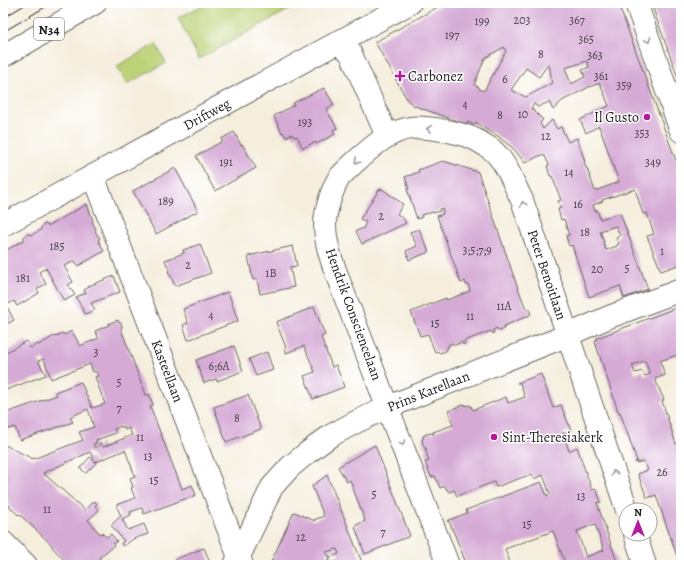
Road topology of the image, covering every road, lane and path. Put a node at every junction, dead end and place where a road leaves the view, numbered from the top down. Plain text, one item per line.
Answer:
1 (95, 3) edge
2 (410, 3) edge
3 (636, 3) edge
4 (337, 43) junction
5 (3, 56) edge
6 (681, 131) edge
7 (387, 136) junction
8 (92, 176) junction
9 (3, 225) edge
10 (681, 290) edge
11 (568, 335) junction
12 (388, 407) junction
13 (624, 502) edge
14 (3, 542) edge
15 (638, 542) edge
16 (239, 562) edge
17 (26, 565) edge
18 (448, 565) edge
19 (645, 565) edge

1 - 5 street, N34
2 - 4 street, Driftweg
3 -> 6 street
4 - 7 street
4 - 8 street, Driftweg
11 -> 7 street, Peter Benoitlaan
7 -> 12 street, Hendrik Consciencelaan
8 - 9 street, Driftweg
8 - 16 street, Kasteellaan
10 - 11 street, Prins Karellaan
11 - 12 street, Prins Karellaan
13 -> 11 street, Peter Benoitlaan
12 - 16 street, Prins Karellaan
12 -> 18 street, Hendrik Consciencelaan
14 - 17 street
15 - 19 street

